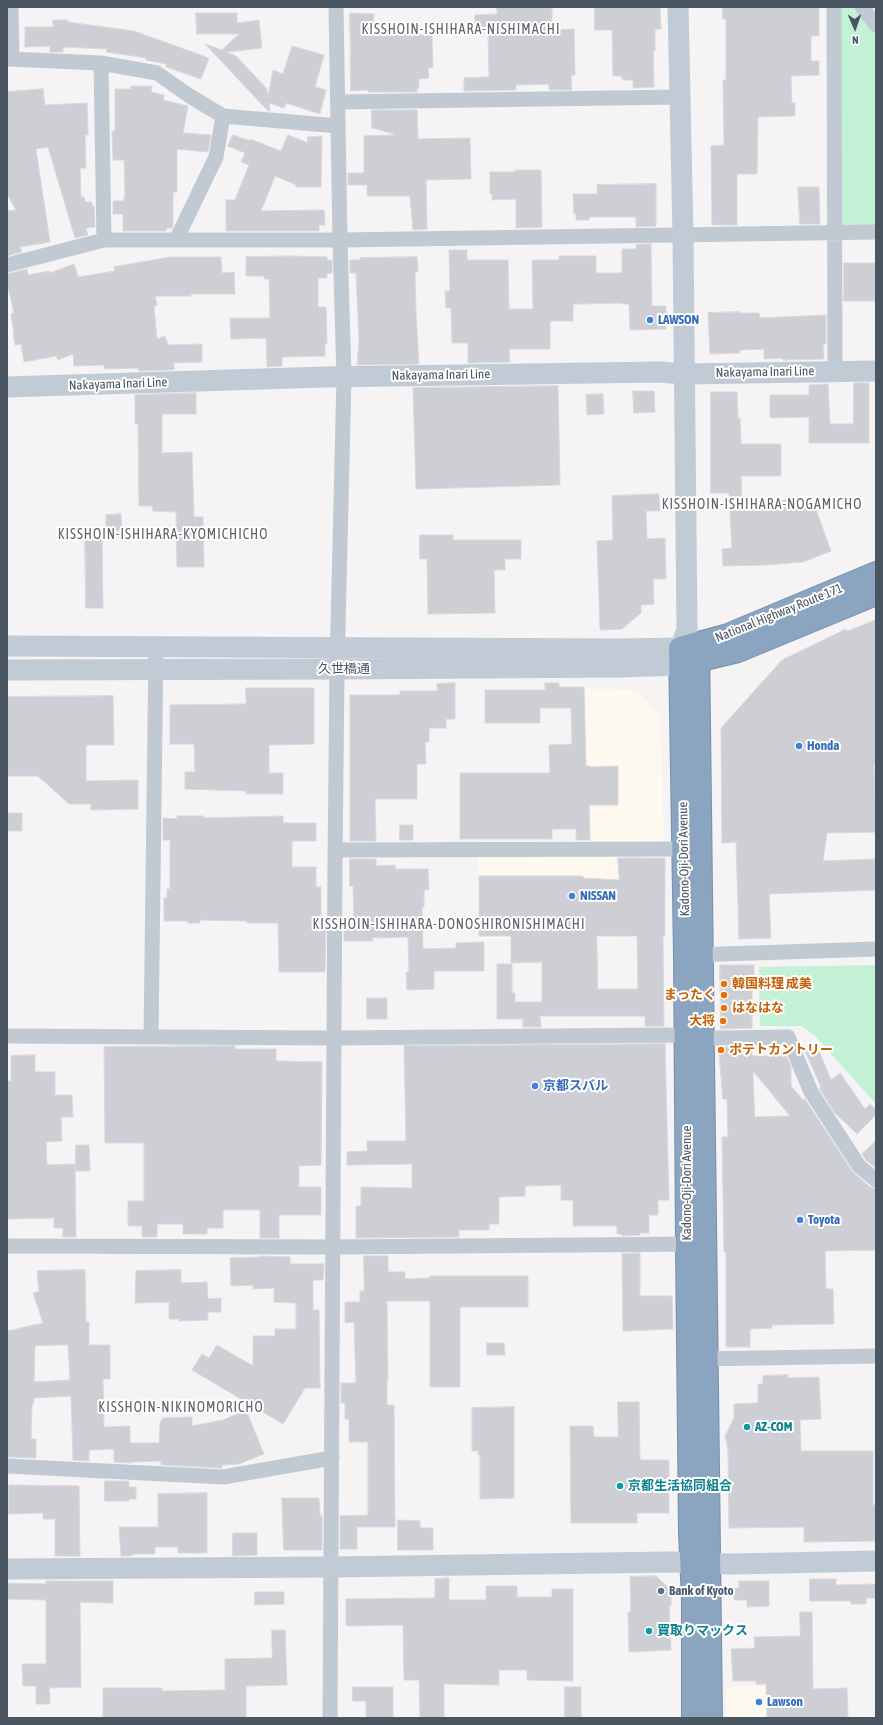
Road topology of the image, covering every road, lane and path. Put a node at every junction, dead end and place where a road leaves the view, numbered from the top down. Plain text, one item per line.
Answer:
1 (11, 7) edge
2 (336, 7) edge
3 (678, 7) edge
4 (834, 7) edge
5 (862, 7) edge
6 (876, 25) edge
7 (9, 58) edge
8 (101, 63) junction
9 (680, 97) junction
10 (338, 102) junction
11 (223, 116) junction
12 (338, 126) junction
13 (834, 232) junction
14 (876, 232) edge
15 (683, 235) junction
16 (104, 240) junction
17 (176, 240) junction
18 (340, 240) junction
19 (7, 265) edge
20 (835, 371) junction
21 (876, 371) edge
22 (684, 374) junction
23 (344, 377) junction
24 (7, 387) edge
25 (876, 573) edge
26 (876, 594) edge
27 (7, 646) edge
28 (156, 646) junction
29 (338, 647) junction
30 (689, 649) junction
31 (7, 670) edge
32 (154, 670) junction
33 (337, 670) junction
34 (692, 849) junction
35 (335, 850) junction
36 (876, 949) edge
37 (693, 955) junction
38 (7, 1036) edge
39 (694, 1036) junction
40 (151, 1037) junction
41 (334, 1038) junction
42 (876, 1180) edge
43 (696, 1244) junction
44 (7, 1246) edge
45 (333, 1247) junction
46 (876, 1356) edge
47 (698, 1359) junction
48 (332, 1458) junction
49 (7, 1466) edge
50 (876, 1561) edge
51 (700, 1563) junction
52 (331, 1567) junction
53 (7, 1569) edge
54 (330, 1718) edge
55 (693, 1718) edge
56 (711, 1718) edge

1 - 7 street
2 - 10 street
3 - 9 street
4 - 13 street
5 - 6 street
7 - 8 street
8 - 11 street
8 - 16 street
9 - 10 street
9 - 15 street
10 - 12 street
11 - 12 street
11 - 17 street
12 - 18 street
13 - 14 street
13 - 15 street
13 - 20 street
15 - 18 street
15 - 22 street
16 - 17 street
16 - 19 street
17 - 18 street
18 - 23 street
20 - 21 street, Nakayama Inari Line
20 - 22 street, Nakayama Inari Line
22 - 23 street, Nakayama Inari Line
22 - 30 street
23 - 24 street, Nakayama Inari Line
23 - 29 street
25 - 30 highway, National Highway Route 171
26 - 30 highway, National Highway Route 171
27 - 28 street, 久世橋通
28 - 29 street, 久世橋通
28 - 32 street
29 - 30 street, 久世橋通
29 - 33 street
30 - 33 street, 久世橋通
30 - 34 highway, Kadono-Oji-Dori Avenue
31 - 32 street, 久世橋通
32 - 33 street, 久世橋通
32 - 40 street
33 - 35 street
34 - 35 street
34 - 37 highway, Kadono-Oji-Dori Avenue
35 - 41 street
36 - 37 street
37 - 39 highway, Kadono-Oji-Dori Avenue
38 - 40 street
39 - 41 street
39 - 42 street
39 - 43 highway, Kadono-Oji-Dori Avenue
40 - 41 street
41 - 45 street
43 - 45 street
43 - 47 highway, Kadono-Oji-Dori Avenue
44 - 45 street
45 - 48 street
46 - 47 street
47 - 51 highway, Kadono-Oji-Dori Avenue
48 - 49 street
48 - 52 street
50 - 51 street
51 - 52 street
51 - 55 highway, Kadono-Oji-Dori Avenue
51 - 56 highway, Kadono-Oji-Dori Avenue
52 - 53 street
52 - 54 street

